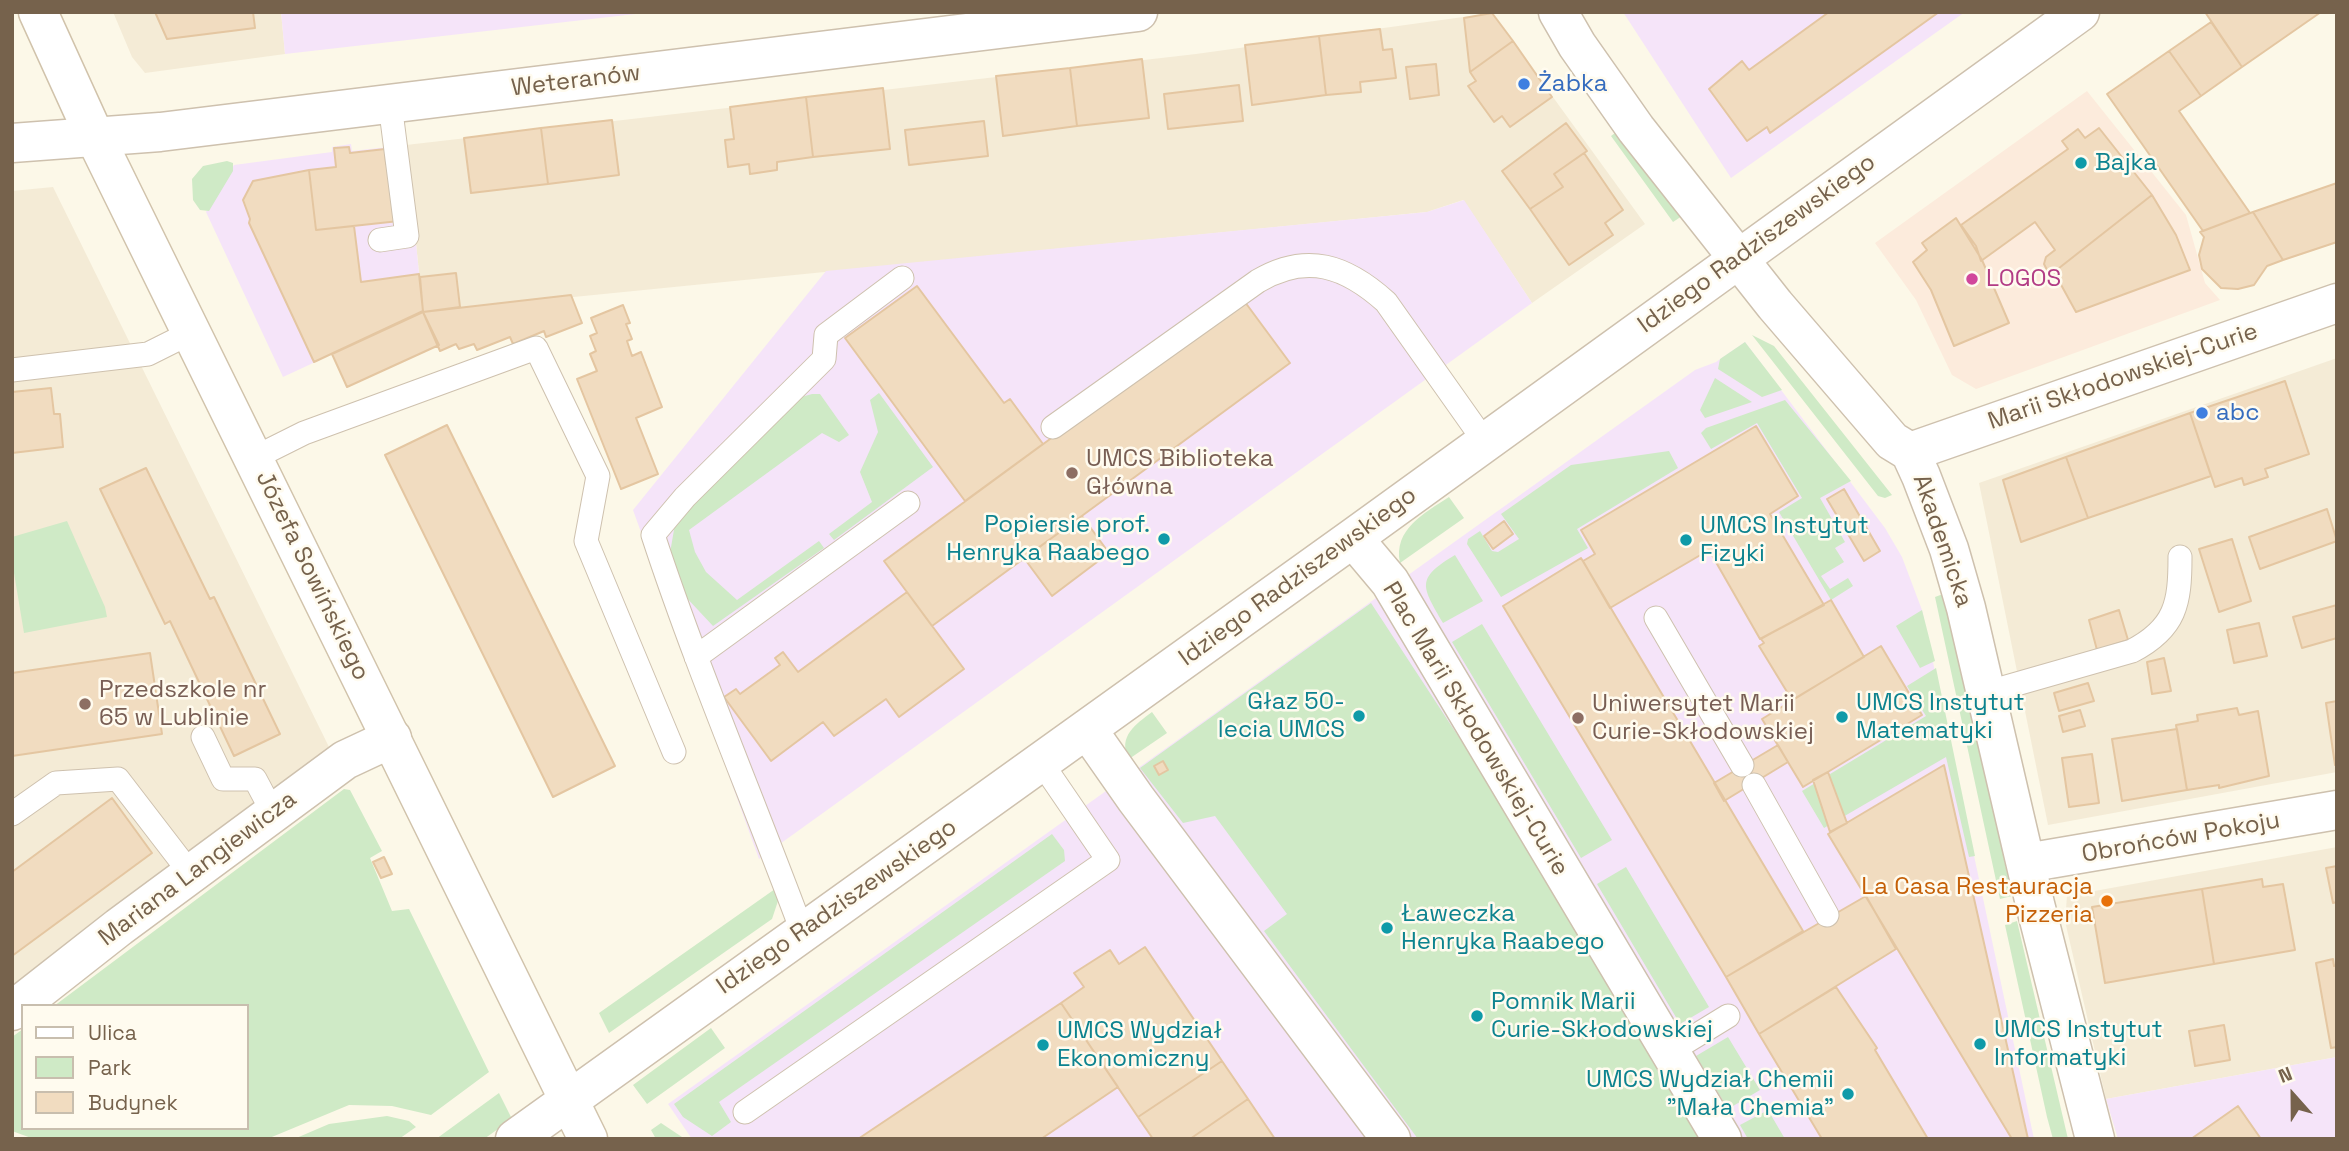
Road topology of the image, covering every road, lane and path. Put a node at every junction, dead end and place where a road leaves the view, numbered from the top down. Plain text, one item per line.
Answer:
1 (38, 12) edge
2 (1138, 12) edge
3 (1558, 12) edge
4 (2080, 12) edge
5 (390, 104) junction
6 (94, 135) junction
7 (12, 143) edge
8 (380, 240) dead end
9 (1738, 260) junction
10 (902, 278) dead end
11 (2337, 303) edge
12 (192, 332) junction
13 (12, 370) edge
14 (1053, 427) dead end
15 (1485, 442) junction
16 (1910, 452) junction
17 (254, 457) junction
18 (908, 503) dead end
19 (1353, 538) junction
20 (2180, 557) dead end
21 (1656, 618) dead end
22 (696, 657) junction
23 (1985, 693) junction
24 (1087, 729) junction
25 (202, 737) dead end
26 (391, 738) junction
27 (674, 752) dead end
28 (1041, 762) junction
29 (1742, 765) dead end
30 (1754, 785) dead end
31 (2337, 810) edge
32 (273, 813) junction
33 (12, 814) edge
34 (2026, 863) junction
35 (191, 874) junction
36 (1827, 915) dead end
37 (802, 931) junction
38 (21, 1004) edge
39 (1728, 1016) dead end
40 (1671, 1051) junction
41 (569, 1100) junction
42 (744, 1112) dead end
43 (515, 1139) edge
44 (588, 1139) edge
45 (1391, 1139) edge
46 (1722, 1139) edge
47 (2095, 1139) edge

1 - 6 street, Józefa Sowińskiego
2 - 5 street, Weteranów
3 - 9 street, Akademicka
4 - 9 street, Idziego Radziszewskiego
5 - 6 street, Weteranów
5 - 8 lane
6 - 7 street, Weteranów
6 - 12 street, Józefa Sowińskiego
9 - 15 street, Idziego Radziszewskiego
9 - 16 street, Akademicka
10 - 22 lane
11 - 16 street, Marii Skłodowskiej-Curie
12 - 13 lane
12 - 17 street, Józefa Sowińskiego
14 - 15 lane
15 - 19 street, Idziego Radziszewskiego
16 - 23 street, Akademicka
17 - 26 street, Józefa Sowińskiego
17 - 27 lane
18 - 22 lane
19 - 24 street, Idziego Radziszewskiego
19 - 40 street, Plac Marii Skłodowskiej-Curie
20 - 23 lane
21 - 29 lane
22 - 37 lane
23 - 34 street, Akademicka
24 - 28 street, Idziego Radziszewskiego
24 - 45 street
25 - 32 lane
26 - 32 street, Mariana Langiewicza
26 - 41 street, Józefa Sowińskiego
28 - 37 street, Idziego Radziszewskiego
28 - 42 lane
30 - 36 lane
31 - 34 street, Obrońców Pokoju
32 - 35 street, Mariana Langiewicza
33 - 35 lane
34 - 47 street, Akademicka
35 - 38 street, Mariana Langiewicza
37 - 41 street, Idziego Radziszewskiego
39 - 40 lane
40 - 46 street, Plac Marii Skłodowskiej-Curie
41 - 43 street, Idziego Radziszewskiego
41 - 44 street, Józefa Sowińskiego

